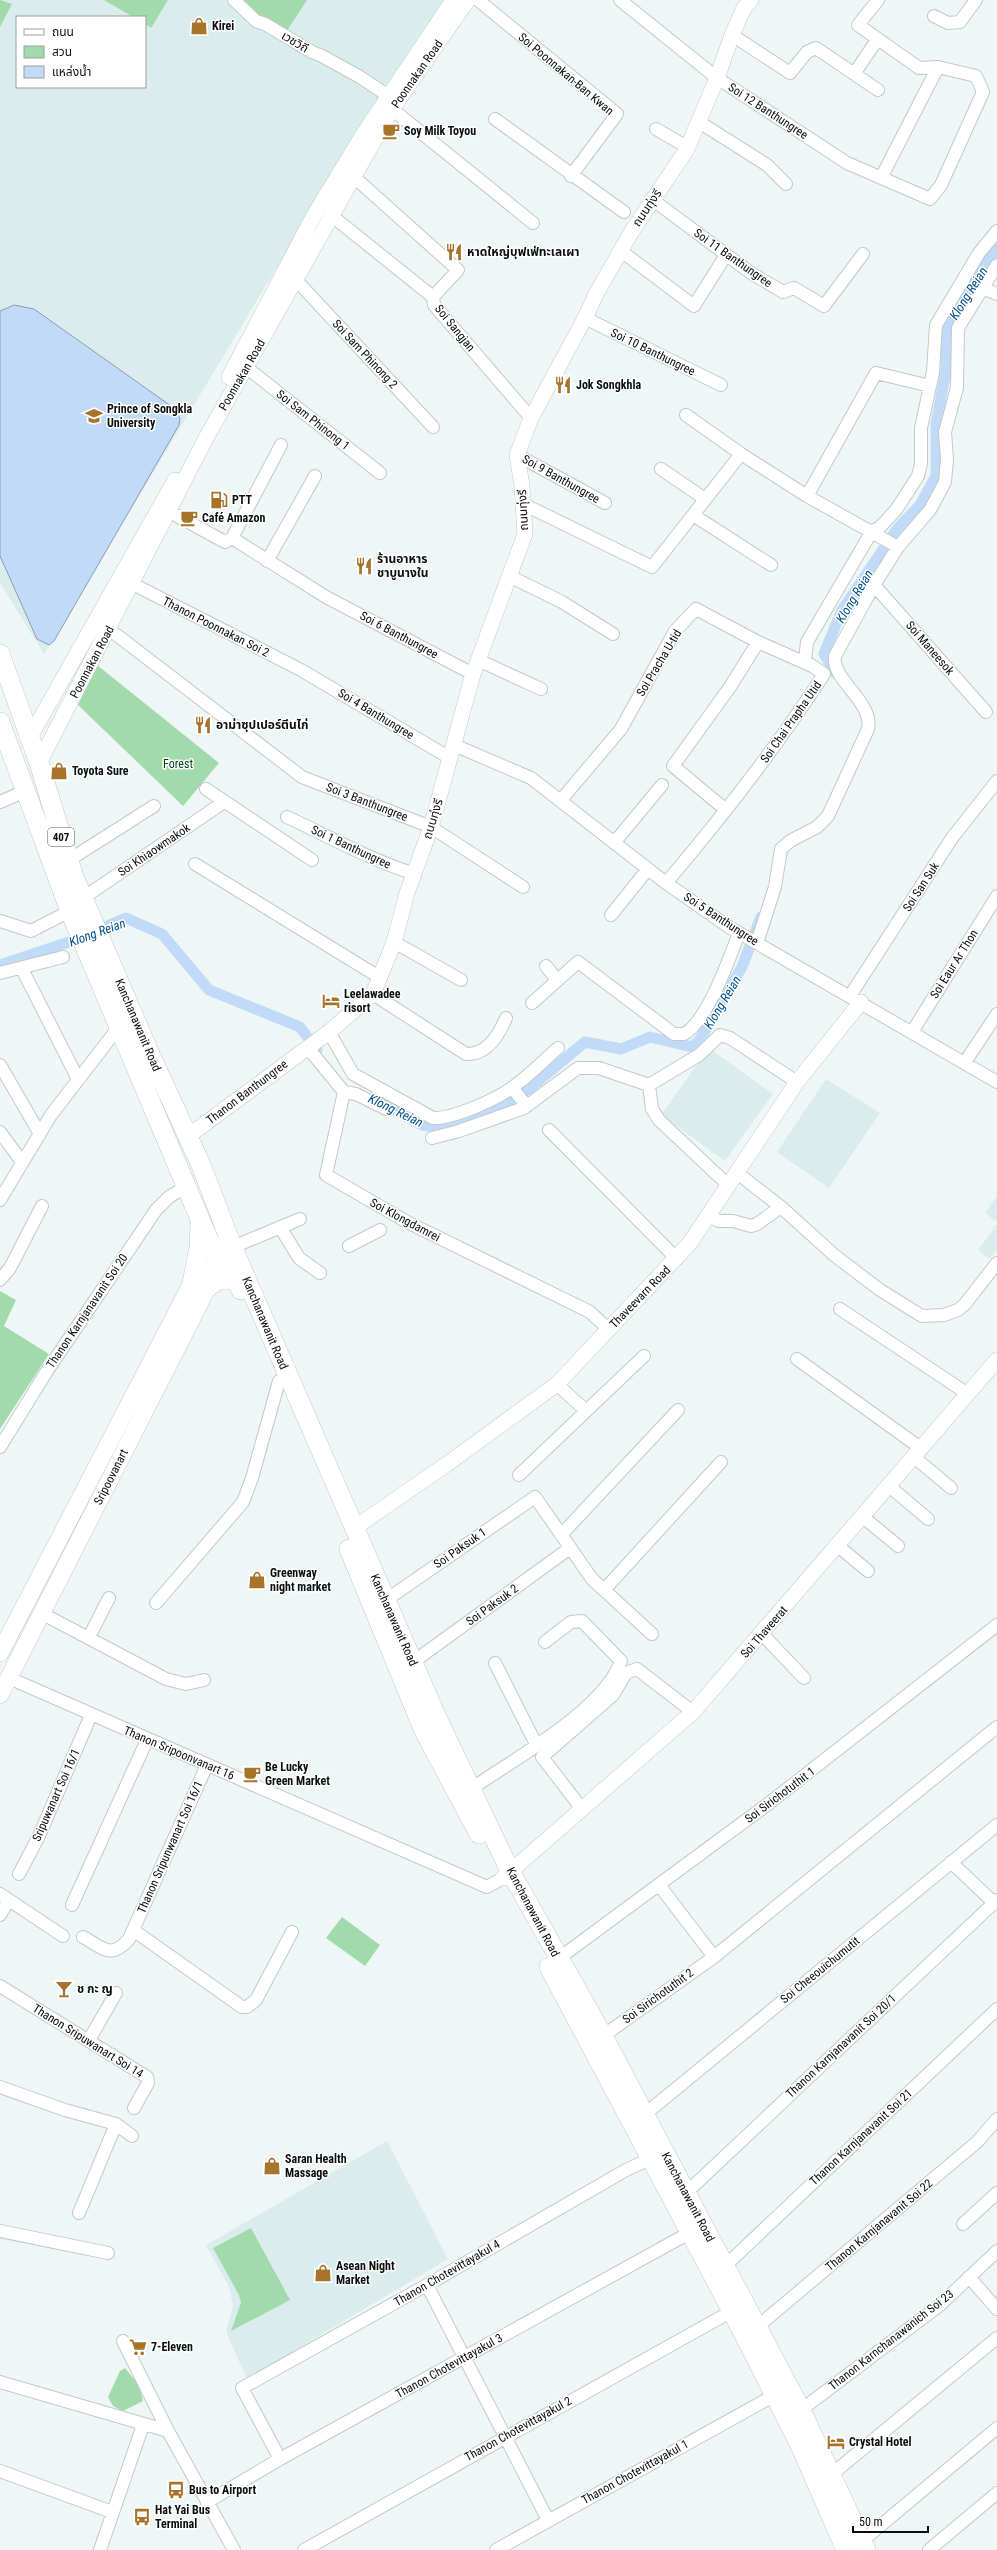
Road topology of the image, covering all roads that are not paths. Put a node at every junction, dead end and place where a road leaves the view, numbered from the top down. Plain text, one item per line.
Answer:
1 (234, 0) edge
2 (453, 0) edge
3 (468, 0) edge
4 (478, 0) edge
5 (620, 0) edge
6 (751, 0) edge
7 (878, 0) edge
8 (976, 0) edge
9 (934, 16) dead end
10 (732, 35) junction
11 (877, 40) junction
12 (938, 66) junction
13 (854, 74) junction
14 (717, 78) junction
15 (878, 90) dead end
16 (388, 106) junction
17 (495, 119) dead end
18 (699, 122) junction
19 (656, 129) dead end
20 (687, 147) junction
21 (571, 176) junction
22 (354, 177) junction
23 (881, 178) junction
24 (786, 184) dead end
25 (653, 200) junction
26 (624, 212) dead end
27 (332, 216) junction
28 (533, 222) dead end
29 (997, 231) edge
30 (621, 252) junction
31 (863, 254) dead end
32 (726, 255) junction
33 (997, 265) edge
34 (296, 280) junction
35 (982, 288) junction
36 (997, 294) edge
37 (433, 297) junction
38 (585, 318) junction
39 (246, 367) junction
40 (721, 385) dead end
41 (930, 386) junction
42 (686, 415) dead end
43 (531, 418) junction
44 (433, 427) dead end
45 (281, 445) dead end
46 (741, 454) junction
47 (517, 455) junction
48 (661, 469) dead end
49 (380, 473) dead end
50 (315, 476) dead end
51 (807, 496) junction
52 (706, 499) junction
53 (605, 502) dead end
54 (523, 504) junction
55 (170, 512) junction
56 (693, 515) junction
57 (872, 531) junction
58 (232, 538) junction
59 (897, 546) junction
60 (267, 561) junction
61 (771, 565) dead end
62 (509, 576) junction
63 (126, 580) junction
64 (874, 584) junction
65 (109, 628) junction
66 (613, 634) dead end
67 (758, 642) junction
68 (0, 654) edge
69 (478, 660) junction
70 (810, 665) junction
71 (301, 670) joint
72 (473, 674) junction
73 (541, 689) dead end
74 (986, 712) dead end
75 (0, 722) edge
76 (30, 737) junction
77 (9, 746) junction
78 (452, 751) junction
79 (39, 763) junction
80 (18, 772) junction
81 (997, 781) edge
82 (662, 786) dead end
83 (206, 789) dead end
84 (25, 791) junction
85 (561, 800) junction
86 (0, 802) edge
87 (224, 802) junction
88 (154, 806) dead end
89 (726, 810) junction
90 (287, 817) dead end
91 (431, 827) junction
92 (614, 843) junction
93 (68, 860) junction
94 (312, 860) dead end
95 (195, 864) dead end
96 (648, 869) junction
97 (414, 874) junction
98 (666, 883) junction
99 (523, 887) dead end
100 (997, 896) edge
101 (79, 909) junction
102 (611, 915) dead end
103 (0, 921) edge
104 (739, 933) junction
105 (394, 942) junction
106 (757, 943) junction
107 (98, 953) junction
108 (63, 957) dead end
109 (546, 966) dead end
110 (22, 969) junction
111 (0, 973) edge
112 (379, 977) junction
113 (461, 980) dead end
114 (557, 980) junction
115 (373, 994) junction
116 (856, 999) junction
117 (532, 1003) dead end
118 (997, 1014) edge
119 (506, 1018) dead end
120 (118, 1028) junction
121 (912, 1032) junction
122 (324, 1036) junction
123 (308, 1048) junction
124 (558, 1048) dead end
125 (965, 1062) junction
126 (0, 1065) edge
127 (78, 1079) junction
128 (797, 1082) junction
129 (997, 1082) edge
130 (649, 1085) junction
131 (514, 1090) junction
132 (344, 1092) junction
133 (525, 1104) junction
134 (386, 1109) dead end
135 (549, 1130) dead end
136 (0, 1132) edge
137 (40, 1134) junction
138 (187, 1137) junction
139 (432, 1138) dead end
140 (22, 1162) junction
141 (736, 1172) junction
142 (728, 1185) junction
143 (187, 1186) junction
144 (0, 1200) edge
145 (42, 1206) dead end
146 (781, 1207) junction
147 (219, 1214) junction
148 (708, 1216) junction
149 (200, 1217) junction
150 (300, 1219) dead end
151 (280, 1227) junction
152 (380, 1230) dead end
153 (232, 1246) junction
154 (349, 1246) dead end
155 (216, 1257) junction
156 (677, 1259) junction
157 (997, 1263) edge
158 (320, 1273) dead end
159 (0, 1280) edge
160 (242, 1280) junction
161 (200, 1285) junction
162 (840, 1309) dead end
163 (609, 1330) junction
164 (644, 1356) dead end
165 (797, 1359) dead end
166 (997, 1360) edge
167 (279, 1381) junction
168 (557, 1384) junction
169 (968, 1394) junction
170 (678, 1410) dead end
171 (586, 1411) junction
172 (0, 1447) edge
173 (918, 1453) junction
174 (720, 1462) dead end
175 (519, 1476) dead end
176 (889, 1486) junction
177 (951, 1488) dead end
178 (863, 1517) junction
179 (928, 1519) dead end
180 (353, 1528) junction
181 (561, 1534) junction
182 (838, 1546) junction
183 (898, 1546) dead end
184 (570, 1548) junction
185 (44, 1566) junction
186 (868, 1571) dead end
187 (61, 1575) junction
188 (604, 1590) junction
189 (109, 1598) dead end
190 (386, 1600) junction
191 (156, 1603) dead end
192 (41, 1613) junction
193 (997, 1625) edge
194 (652, 1634) dead end
195 (762, 1634) junction
196 (89, 1638) junction
197 (545, 1642) dead end
198 (0, 1652) edge
199 (413, 1662) junction
200 (495, 1663) dead end
201 (9, 1678) junction
202 (804, 1678) dead end
203 (204, 1680) dead end
204 (0, 1695) edge
205 (693, 1712) junction
206 (91, 1715) junction
207 (997, 1727) edge
208 (147, 1740) junction
209 (536, 1744) junction
210 (207, 1765) junction
211 (471, 1789) junction
212 (582, 1809) junction
213 (997, 1825) edge
214 (952, 1862) junction
215 (19, 1874) dead end
216 (507, 1874) junction
217 (659, 1885) junction
218 (4, 1897) edge
219 (996, 1901) edge
220 (72, 1905) dead end
221 (0, 1915) edge
222 (133, 1930) junction
223 (292, 1932) dead end
224 (63, 1936) dead end
225 (83, 1937) dead end
226 (714, 1956) junction
227 (558, 1959) junction
228 (0, 1986) edge
229 (116, 1993) dead end
230 (997, 2009) edge
231 (603, 2036) junction
232 (89, 2040) junction
233 (0, 2087) edge
234 (134, 2108) dead end
235 (644, 2114) junction
236 (997, 2119) edge
237 (116, 2124) junction
238 (132, 2136) dead end
239 (652, 2158) junction
240 (997, 2192) edge
241 (686, 2193) junction
242 (79, 2213) dead end
243 (962, 2224) dead end
244 (697, 2228) junction
245 (0, 2231) edge
246 (997, 2251) edge
247 (108, 2253) dead end
248 (725, 2266) junction
249 (969, 2277) junction
250 (428, 2285) junction
251 (739, 2308) junction
252 (997, 2309) edge
253 (757, 2327) junction
254 (997, 2338) edge
255 (123, 2341) dead end
256 (464, 2358) junction
257 (0, 2382) edge
258 (775, 2395) junction
259 (801, 2410) junction
260 (143, 2425) junction
261 (997, 2428) edge
262 (168, 2431) junction
263 (506, 2436) junction
264 (280, 2459) junction
265 (0, 2471) edge
266 (831, 2475) junction
267 (997, 2493) edge
268 (207, 2502) junction
269 (112, 2512) junction
270 (548, 2520) junction
271 (858, 2547) edge
272 (100, 2550) edge
273 (234, 2550) edge
274 (304, 2550) edge
275 (496, 2550) edge
276 (929, 2550) edge

1 - 16 street, เวชวิถี
2 - 16 street, Poonnakan Road
3 - 16 street, Poonnakan Road
4 - 21 street, Soi Poonnakan-Ban Kwan
5 - 14 street, Soi 12 Banthungree
6 - 10 street, ถนนทุ่งรี
7 - 11 street
8 - 9 street
10 - 13 street
10 - 14 street, ถนนทุ่งรี
11 - 12 street
11 - 13 street
12 - 23 street
12 - 23 street, Soi 12 Banthungree
13 - 15 street
14 - 18 street, ถนนทุ่งรี
14 - 23 street, Soi 12 Banthungree
16 - 22 street, Poonnakan Road
16 - 28 street
16 - 63 street, Poonnakan Road
17 - 21 street
18 - 20 street, ถนนทุ่งรี
18 - 24 street
19 - 20 street
20 - 25 street, ถนนทุ่งรี
21 - 26 street
22 - 27 street, Poonnakan Road
22 - 37 street, Soi Sangjan
25 - 30 street, ถนนทุ่งรี
25 - 32 street, Soi 11 Banthungree
27 - 34 street, Poonnakan Road
27 - 37 street
29 - 41 street
30 - 32 street
30 - 38 street, ถนนทุ่งรี
31 - 32 street, Soi 11 Banthungree
33 - 35 street
34 - 39 street, Poonnakan Road
34 - 44 street, Soi Sam Phinong 2
35 - 36 street
35 - 59 street
37 - 43 street, Soi Sangjan
38 - 40 street, Soi 10 Banthungree
38 - 43 street, ถนนทุ่งรี
39 - 49 street, Soi Sam Phinong 1
39 - 55 street, Poonnakan Road
41 - 51 street
41 - 57 street
42 - 46 street
43 - 47 street, ถนนทุ่งรี
45 - 58 street
46 - 51 street
46 - 52 street
47 - 53 street, Soi 9 Banthungree
47 - 54 street, ถนนทุ่งรี
48 - 52 street
50 - 60 street
51 - 57 street
52 - 56 street
54 - 56 street
54 - 62 street, ถนนทุ่งรี
55 - 58 street
55 - 63 street, Poonnakan Road
56 - 61 street
57 - 59 street
57 - 70 street, Soi Chai Prapha Utid
58 - 60 street, Soi 6 Banthungree
59 - 64 street
60 - 72 street, Soi 6 Banthungree
62 - 66 street
62 - 69 street, ถนนทุ่งรี
63 - 65 street, Poonnakan Road
63 - 71 street, Thanon Poonnakan Soi 2
63 - 76 street, Poonnakan Road
64 - 74 street, Soi Maneesok
64 - 106 street
65 - 79 street, Poonnakan Road
65 - 91 street, Soi 3 Banthungree
67 - 70 street, Soi Pracha U-tid
67 - 85 street, Soi Pracha U-tid
67 - 89 street
68 - 76 main road, Kanchanawanit Road
69 - 72 street, ถนนทุ่งรี
69 - 73 street
70 - 89 street, Soi Chai Prapha Utid
71 - 78 street, Soi 4 Banthungree
72 - 78 street, ถนนทุ่งรี
75 - 77 main road, Kanchanawanit Road
76 - 77 main road
76 - 79 main road, Kanchanawanit Road / 407
77 - 80 main road, Kanchanawanit Road / 407
78 - 85 street, Soi 5 Banthungree
78 - 91 street, ถนนทุ่งรี
79 - 80 main road
79 - 93 main road, Kanchanawanit Road / 407
80 - 84 main road, Kanchanawanit Road / 407
81 - 116 street, Soi San Suk
82 - 92 street
83 - 87 street
84 - 86 street
84 - 101 main road, Kanchanawanit Road / 407
85 - 92 street, Soi 5 Banthungree
87 - 94 street
87 - 101 street, Soi Khiaowmakok
88 - 93 street
89 - 98 street, Soi Chai Prapha Utid
90 - 97 street, Soi 1 Banthungree
91 - 97 street, ถนนทุ่งรี
91 - 99 street, Soi 3 Banthungree
92 - 96 street, Soi 5 Banthungree
93 - 101 main road, Kanchanawanit Road / 407
95 - 112 street
96 - 98 street, Soi 5 Banthungree
96 - 102 street
97 - 105 street, ถนนทุ่งรี
98 - 104 street, Soi 5 Banthungree
100 - 121 street, Soi Eaur Ar Thon
101 - 103 street, Soi Khiaowmakok
101 - 107 main road, Kanchanawanit Road
104 - 106 street, Soi 5 Banthungree
104 - 114 street
105 - 112 street, ถนนทุ่งรี
105 - 113 street
106 - 116 street, Soi 5 Banthungree
107 - 120 main road, Kanchanawanit Road
107 - 138 main road, Kanchanawanit Road
108 - 110 street
109 - 114 street
110 - 111 street
110 - 127 street
112 - 115 street, ถนนทุ่งรี
114 - 117 street
115 - 119 street
115 - 122 street, ถนนทุ่งรี
116 - 121 street, Soi 5 Banthungree
116 - 128 street, Thaveevarn Road
118 - 125 street
120 - 127 street
120 - 143 main road, Kanchanawanit Road
121 - 125 street, Soi 5 Banthungree
122 - 123 street, ถนนทุ่งรี
122 - 131 street
123 - 132 street
123 - 138 street, Thanon Banthungree
124 - 131 street
125 - 129 street, Soi 5 Banthungree
126 - 137 street
127 - 137 street
128 - 130 street
128 - 141 street, Thaveevarn Road
130 - 133 street
130 - 142 street
131 - 133 street
132 - 134 street
132 - 163 street, Soi Klongdamrei
133 - 139 street
135 - 156 street
136 - 140 street
137 - 140 street
138 - 147 main road, Kanchanawanit Road
140 - 144 street
141 - 142 street, Thaveevarn Road
141 - 146 street
142 - 148 street, Thaveevarn Road
143 - 149 main road, Kanchanawanit Road
143 - 172 street, Thanon Karnjanavanit Soi 20
145 - 159 street
146 - 148 street
146 - 157 street
147 - 153 main road, Kanchanawanit Road
147 - 155 main road
148 - 156 street, Thaveevarn Road
149 - 155 main road, Kanchanawanit Road
149 - 161 main road
150 - 151 street
151 - 153 street
151 - 158 street
152 - 154 street
153 - 155 street
153 - 160 main road, Kanchanawanit Road
155 - 160 main road, Kanchanawanit Road
155 - 161 main road, Sripoovanart
156 - 163 street, Thaveevarn Road
160 - 161 main road
160 - 167 main road, Kanchanawanit Road
160 - 180 main road, Kanchanawanit Road
161 - 185 main road, Sripoovanart
161 - 187 main road, Sripoovanart
162 - 169 street
163 - 168 street, Thaveevarn Road
164 - 171 street
165 - 173 street
166 - 169 street, Soi Thaveerat
167 - 191 street
167 - 216 main road, Kanchanawanit Road
168 - 171 street
168 - 180 street, Thaveevarn Road
169 - 173 street, Soi Thaveerat
170 - 181 street
171 - 175 street
173 - 176 street, Soi Thaveerat
173 - 177 street
174 - 188 street
176 - 178 street, Soi Thaveerat
176 - 179 street
178 - 182 street, Soi Thaveerat
178 - 183 street
180 - 190 main road, Kanchanawanit Road
181 - 184 street
181 - 190 street, Soi Paksuk 1
182 - 186 street
182 - 195 street, Soi Thaveerat
184 - 188 street
184 - 199 street, Soi Paksuk 2
185 - 187 main road
185 - 198 main road, Sripoovanart
187 - 192 main road, Sripoovanart
188 - 194 street
189 - 196 street
190 - 199 main road, Kanchanawanit Road
192 - 196 street
192 - 201 main road, Sripoovanart
193 - 217 street, Soi Sirichotuthit 1
195 - 202 street
195 - 205 street, Soi Thaveerat
196 - 203 street
197 - 209 street
199 - 211 main road, Kanchanawanit Road
200 - 209 street
201 - 204 main road, Sripoovanart
201 - 206 street, Thanon Sripoonvanart 16
205 - 212 street, Soi Thaveerat
205 - 212 street
206 - 208 street, Thanon Sripoonvanart 16
206 - 215 street, Sripuwanart Soi 16/1
207 - 226 street, Soi Sirichotuthit 2
208 - 210 street, Thanon Sripoonvanart 16
208 - 220 street
209 - 211 street
210 - 216 street, Thanon Sripoonvanart 16
210 - 222 street, Thanon Sripunwanart Soi 16/1
211 - 216 main road, Kanchanawanit Road
212 - 216 street, Soi Thaveerat
213 - 214 street, Soi Cheeouichumutit
214 - 219 street
214 - 235 street, Soi Cheeouichumutit
216 - 227 main road, Kanchanawanit Road
216 - 239 main road, Kanchanawanit Road
217 - 226 street
217 - 227 street, Soi Sirichotuthit 1
218 - 221 street
218 - 224 street
219 - 241 street, Thanon Karnjanavanit Soi 20/1
222 - 223 street
222 - 225 street, Thanon Sripunwanart Soi 16/1
226 - 231 street, Soi Sirichotuthit 2
227 - 231 main road, Kanchanawanit Road
228 - 232 street, Thanon Sripuwanart Soi 14
229 - 232 street
230 - 248 street, Thanon Karnjanavanit Soi 21
231 - 235 main road, Kanchanawanit Road
232 - 234 street, Thanon Sripuwanart Soi 14
233 - 237 street
235 - 241 main road, Kanchanawanit Road
236 - 253 street, Thanon Karnjanavanit Soi 22
237 - 238 street
237 - 242 street
239 - 244 main road, Kanchanawanit Road
239 - 250 street, Thanon Chotevittayakul 4
240 - 243 street
241 - 244 main road, Kanchanawanit Road
244 - 248 main road, Kanchanawanit Road
244 - 251 main road, Kanchanawanit Road
244 - 256 street, Thanon Chotevittayakul 3
245 - 247 street
246 - 249 street, Thanon Karnchanawanich Soi 23
248 - 251 main road, Kanchanawanit Road
249 - 252 street
249 - 259 street, Thanon Karnchanawanich Soi 23
250 - 256 street
250 - 264 street, Thanon Chotevittayakul 4
251 - 253 main road, Kanchanawanit Road
251 - 258 main road, Kanchanawanit Road
251 - 263 street, Thanon Chotevittayakul 2
253 - 259 main road, Kanchanawanit Road
254 - 266 street
255 - 262 street
256 - 263 street
256 - 264 street, Thanon Chotevittayakul 3
257 - 260 street
258 - 270 street, Thanon Chotevittayakul 1
258 - 271 main road, Kanchanawanit Road
259 - 266 main road, Kanchanawanit Road
260 - 262 street
260 - 269 street
261 - 271 street
262 - 268 street
263 - 270 street
263 - 274 street, Thanon Chotevittayakul 2
264 - 268 street, Thanon Chotevittayakul 3
265 - 269 street
266 - 271 main road, Kanchanawanit Road
267 - 276 street
268 - 273 street
269 - 272 street
270 - 275 street, Thanon Chotevittayakul 1

